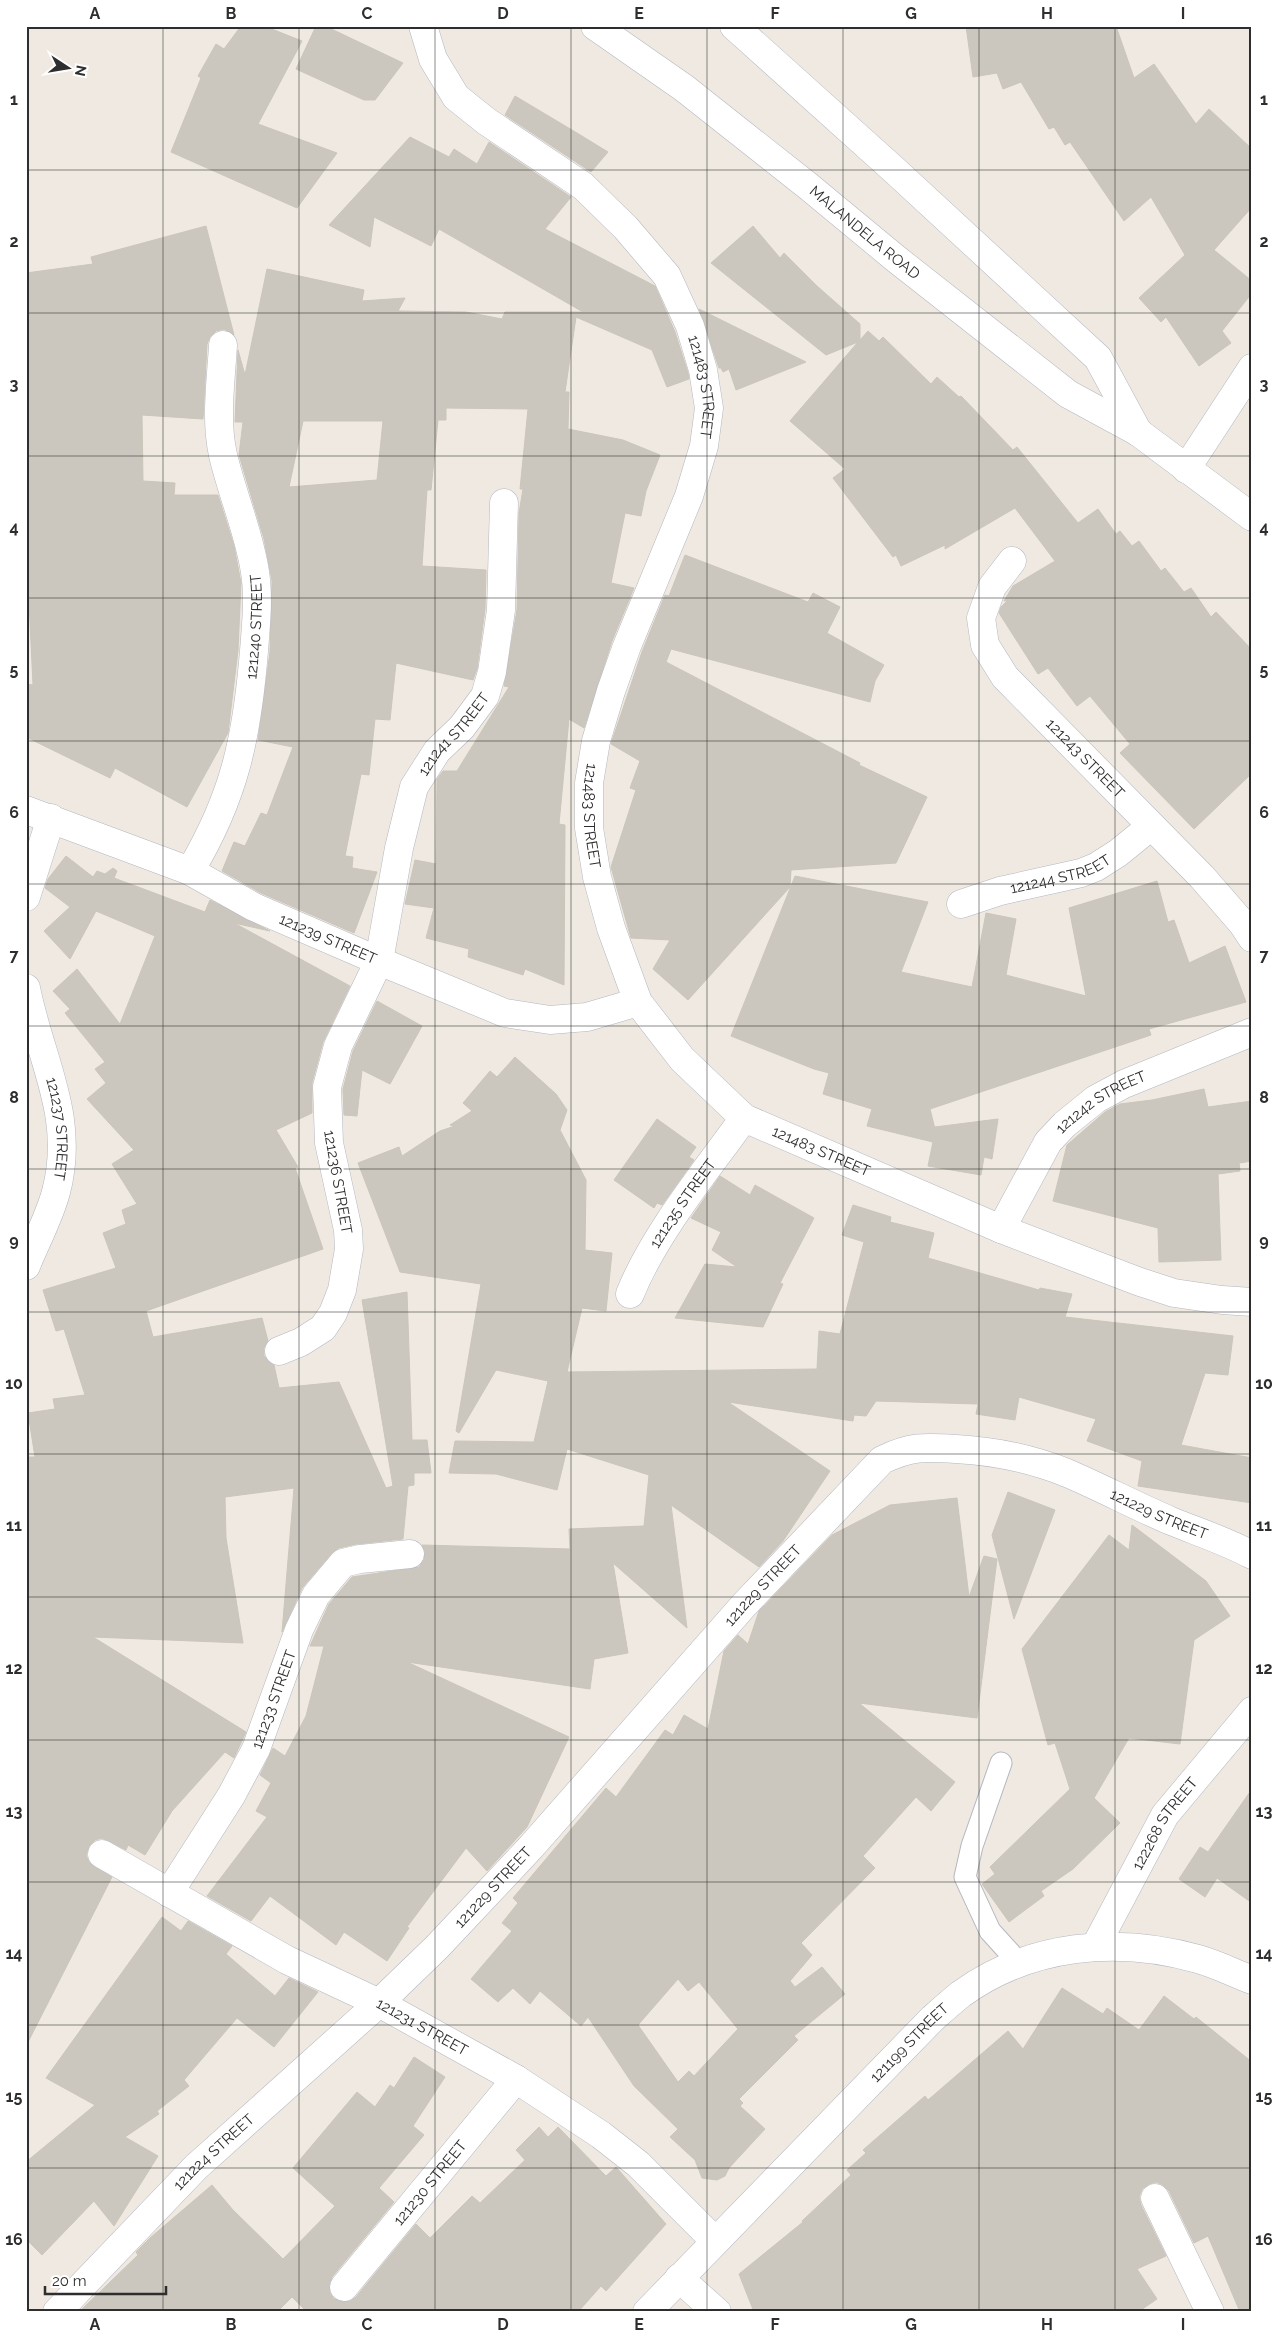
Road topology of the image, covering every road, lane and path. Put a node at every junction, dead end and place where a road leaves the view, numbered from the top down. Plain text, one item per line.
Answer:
1 (423, 26) edge
2 (595, 26) edge
3 (734, 26) edge
4 (223, 345) dead end
5 (1252, 368) edge
6 (1138, 432) junction
7 (1186, 470) junction
8 (504, 503) dead end
9 (1252, 517) edge
10 (1012, 561) dead end
11 (39, 814) edge
12 (1150, 827) junction
13 (190, 871) junction
14 (26, 897) edge
15 (960, 904) dead end
16 (1252, 938) edge
17 (378, 961) junction
18 (26, 988) edge
19 (638, 1002) junction
20 (1252, 1032) edge
21 (744, 1118) junction
22 (1001, 1229) junction
23 (26, 1266) edge
24 (630, 1294) dead end
25 (1252, 1302) edge
26 (279, 1351) dead end
27 (410, 1554) dead end
28 (1252, 1555) edge
29 (1252, 1711) edge
30 (1001, 1763) dead end
31 (102, 1854) dead end
32 (169, 1893) junction
33 (1095, 1947) junction
34 (1019, 1962) junction
35 (1252, 1980) edge
36 (379, 2003) junction
37 (516, 2079) junction
38 (1155, 2198) dead end
39 (714, 2240) junction
40 (679, 2278) junction
41 (344, 2287) dead end
42 (57, 2312) edge
43 (647, 2312) edge
44 (717, 2312) edge
45 (1210, 2312) edge

1 - 19 street, 121483 STREET
2 - 6 street, MALANDELA ROAD
3 - 6 street, MALANDELA ROAD
4 - 13 street, 121240 STREET
5 - 7 street
6 - 7 street, MALANDELA ROAD
7 - 9 street, MALANDELA ROAD
8 - 17 street, 121241 STREET
10 - 12 street, 121243 STREET
11 - 13 street, 121239 STREET
11 - 14 street
12 - 15 street, 121244 STREET
12 - 16 street, 121243 STREET
13 - 17 street, 121239 STREET
17 - 19 street, 121239 STREET
17 - 26 street, 121236 STREET
18 - 23 street, 121237 STREET
19 - 21 street, 121483 STREET
20 - 22 street, 121242 STREET
21 - 22 street, 121483 STREET
21 - 24 street, 121235 STREET
22 - 25 street, 121483 STREET
27 - 32 street, 121233 STREET
28 - 36 street, 121229 STREET
29 - 33 street, 122268 STREET
30 - 34 lane
31 - 32 street, 121231 STREET
32 - 36 street, 121231 STREET
33 - 34 street, 121199 STREET
33 - 35 street, 121199 STREET
34 - 39 street, 121199 STREET
36 - 37 street, 121231 STREET
36 - 42 street, 121224 STREET
37 - 39 street, 121231 STREET
37 - 41 street, 121230 STREET
38 - 45 street
39 - 40 street, 121199 STREET
40 - 43 street, 121199 STREET
40 - 44 street

